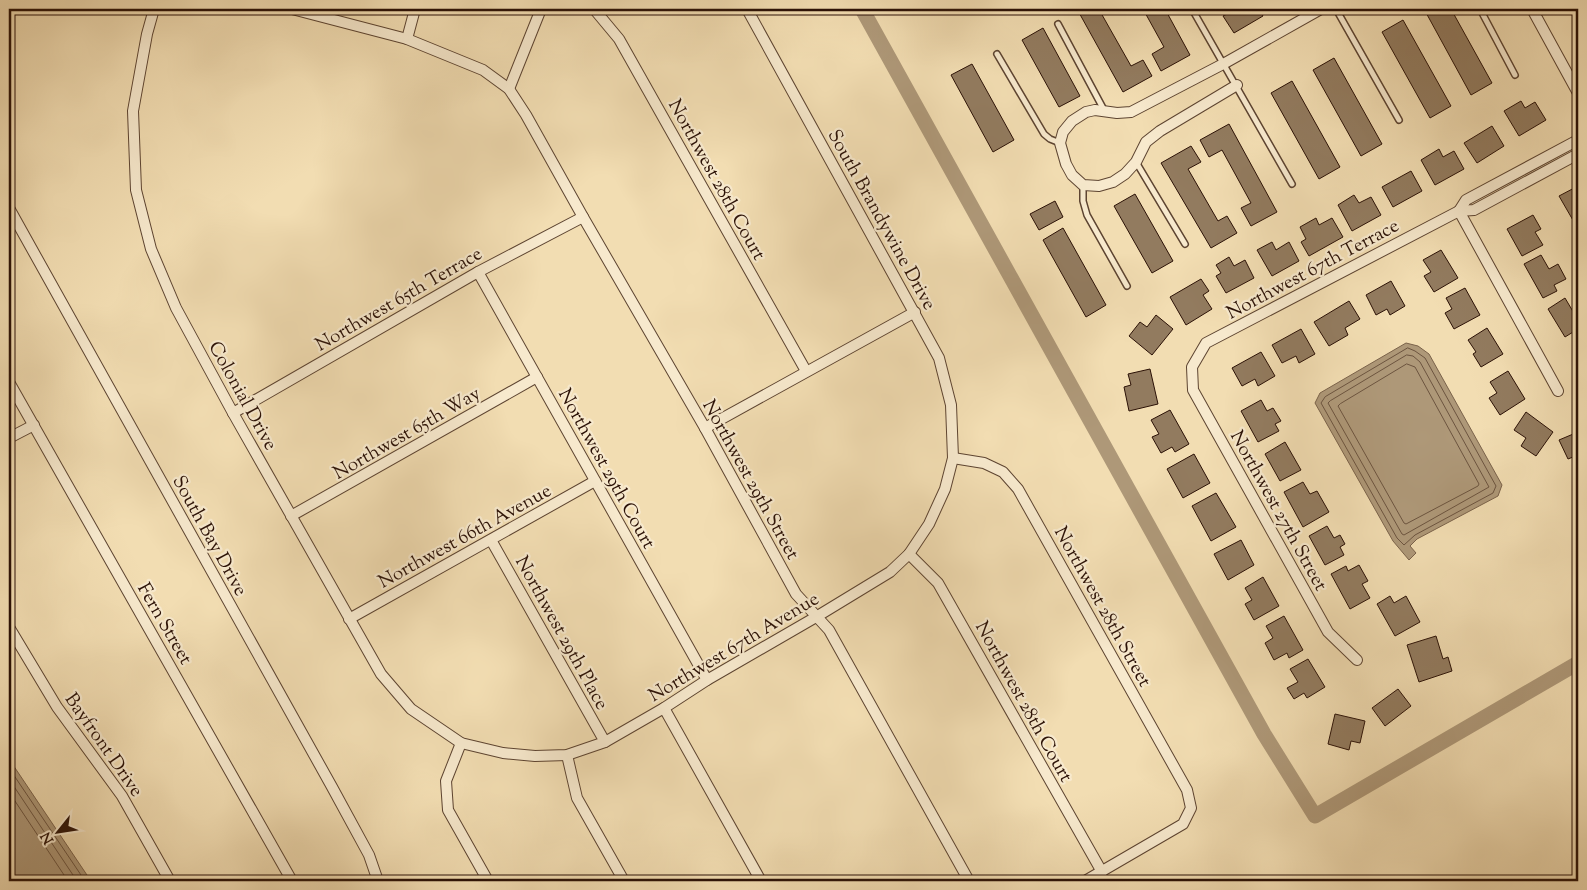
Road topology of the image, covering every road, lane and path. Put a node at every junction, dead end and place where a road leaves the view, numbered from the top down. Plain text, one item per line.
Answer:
1 (154, 9) edge
2 (292, 9) edge
3 (415, 9) edge
4 (541, 9) edge
5 (594, 9) edge
6 (747, 9) edge
7 (1192, 9) edge
8 (1321, 9) edge
9 (1336, 9) edge
10 (1480, 9) edge
11 (1532, 9) edge
12 (1058, 24) dead end
13 (407, 39) junction
14 (996, 54) dead end
15 (1225, 63) junction
16 (1515, 75) dead end
17 (1237, 85) junction
18 (509, 89) junction
19 (1578, 93) edge
20 (1105, 111) junction
21 (1399, 120) dead end
22 (1578, 140) edge
23 (1060, 142) junction
24 (1578, 154) edge
25 (1136, 162) junction
26 (1292, 184) dead end
27 (1083, 185) junction
28 (9, 208) edge
29 (1459, 211) junction
30 (583, 217) junction
31 (1185, 244) dead end
32 (478, 272) junction
33 (1127, 286) dead end
34 (915, 312) junction
35 (1192, 367) joint
36 (806, 371) junction
37 (537, 377) junction
38 (9, 382) edge
39 (1558, 390) dead end
40 (233, 413) junction
41 (34, 425) junction
42 (705, 428) junction
43 (9, 438) edge
44 (953, 458) junction
45 (595, 481) junction
46 (291, 516) junction
47 (491, 540) junction
48 (909, 554) junction
49 (816, 617) junction
50 (349, 619) junction
51 (9, 628) edge
52 (1357, 660) dead end
53 (707, 680) junction
54 (664, 708) junction
55 (605, 742) junction
56 (461, 743) junction
57 (567, 755) junction
58 (1102, 872) junction
59 (170, 881) edge
60 (292, 881) edge
61 (378, 881) edge
62 (488, 881) edge
63 (624, 881) edge
64 (761, 881) edge
65 (969, 881) edge
66 (1085, 881) edge

1 - 40 street, Colonial Drive
2 - 13 street
3 - 13 street
4 - 18 street
5 - 36 street, Northwest 28th Court
6 - 34 street, South Brandywine Drive
7 - 15 lane
8 - 15 street
9 - 21 lane
10 - 16 lane
11 - 19 street
12 - 20 lane
13 - 18 street
14 - 23 lane
15 - 17 lane
15 - 20 street
17 - 25 street
17 - 26 lane
18 - 30 street, Northwest 29th Street
20 - 23 street
22 - 29 street, Northwest 67th Terrace
23 - 27 street
24 - 29 street, Northwest 67th Terrace
25 - 27 street
25 - 31 lane
27 - 33 lane
28 - 61 street, South Bay Drive
29 - 35 street, Northwest 67th Terrace
29 - 39 street
30 - 32 street, Northwest 65th Terrace
30 - 42 street, Northwest 29th Street
32 - 37 street, Northwest 29th Court
32 - 40 street, Northwest 65th Terrace
34 - 36 street
34 - 44 street, South Brandywine Drive
35 - 52 street, Northwest 27th Street
36 - 42 street
37 - 45 street, Northwest 29th Court
37 - 46 street, Northwest 65th Way
38 - 41 street, Fern Street
40 - 46 street, Colonial Drive
41 - 43 street
41 - 60 street, Fern Street
42 - 49 street, Northwest 29th Street
44 - 48 street, Northwest 67th Avenue
44 - 58 street, Northwest 28th Street
45 - 47 street, Northwest 66th Avenue
45 - 53 street, Northwest 29th Court
46 - 50 street, Colonial Drive
47 - 50 street, Northwest 66th Avenue
47 - 55 street, Northwest 29th Place
48 - 49 street, Northwest 67th Avenue
48 - 58 street, Northwest 28th Court
49 - 53 street, Northwest 67th Avenue
49 - 65 street, Northwest 29th Street
50 - 56 street, Colonial Drive
51 - 59 street, Bayfront Drive
53 - 54 street, Northwest 67th Avenue
54 - 55 street, Northwest 67th Avenue
54 - 64 street
55 - 57 street, Northwest 67th Avenue
56 - 57 street, Northwest 67th Avenue
56 - 62 street
57 - 63 street
58 - 66 street

